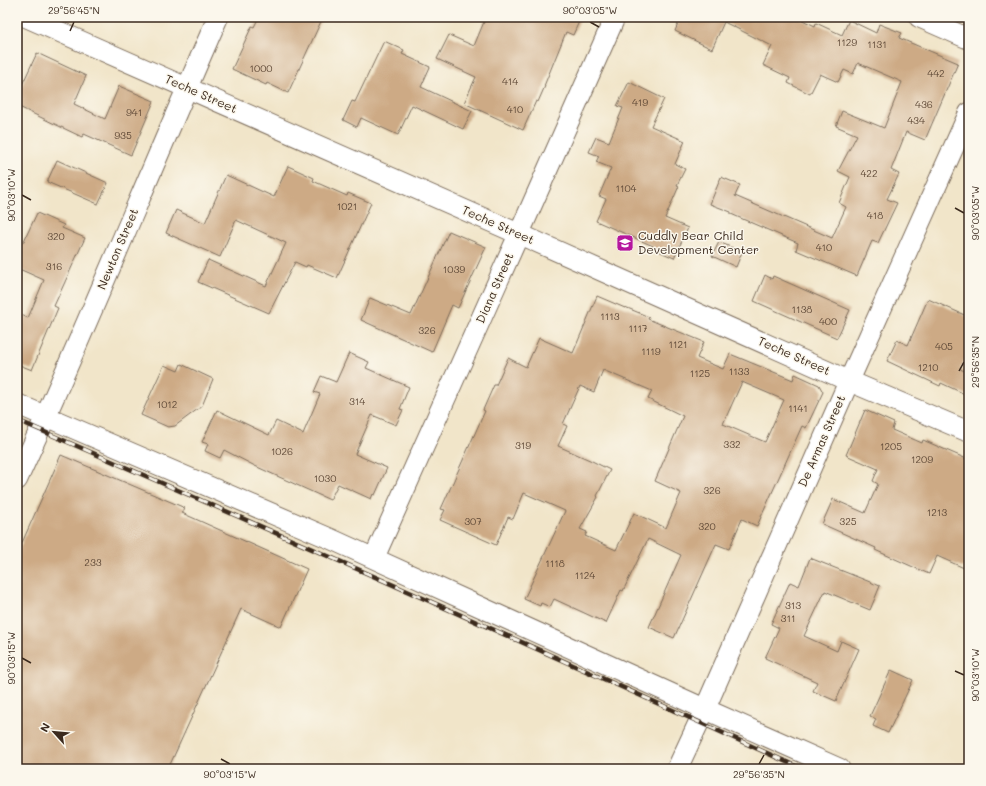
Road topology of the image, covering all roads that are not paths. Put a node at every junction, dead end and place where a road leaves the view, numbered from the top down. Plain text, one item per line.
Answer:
1 (26, 17) edge
2 (218, 17) edge
3 (615, 17) edge
4 (919, 17) edge
5 (969, 38) edge
6 (187, 88) junction
7 (969, 112) edge
8 (520, 234) junction
9 (849, 381) junction
10 (17, 404) edge
11 (46, 417) junction
12 (969, 432) edge
13 (17, 480) edge
14 (374, 558) junction
15 (705, 709) junction
16 (677, 769) edge
17 (840, 769) edge

1 - 6 street, Teche Street
2 - 6 street, Newton Street
3 - 8 street, Diana Street
4 - 5 street
6 - 8 street, Teche Street
6 - 11 street, Newton Street
7 - 9 street, De Armas Street
8 - 9 street, Teche Street
8 - 14 street, Diana Street
9 - 12 street, Teche Street
9 - 15 street, De Armas Street
10 - 11 street
11 - 13 street, Newton Street
11 - 14 street
14 - 15 street
15 - 16 street, De Armas Street
15 - 17 street

